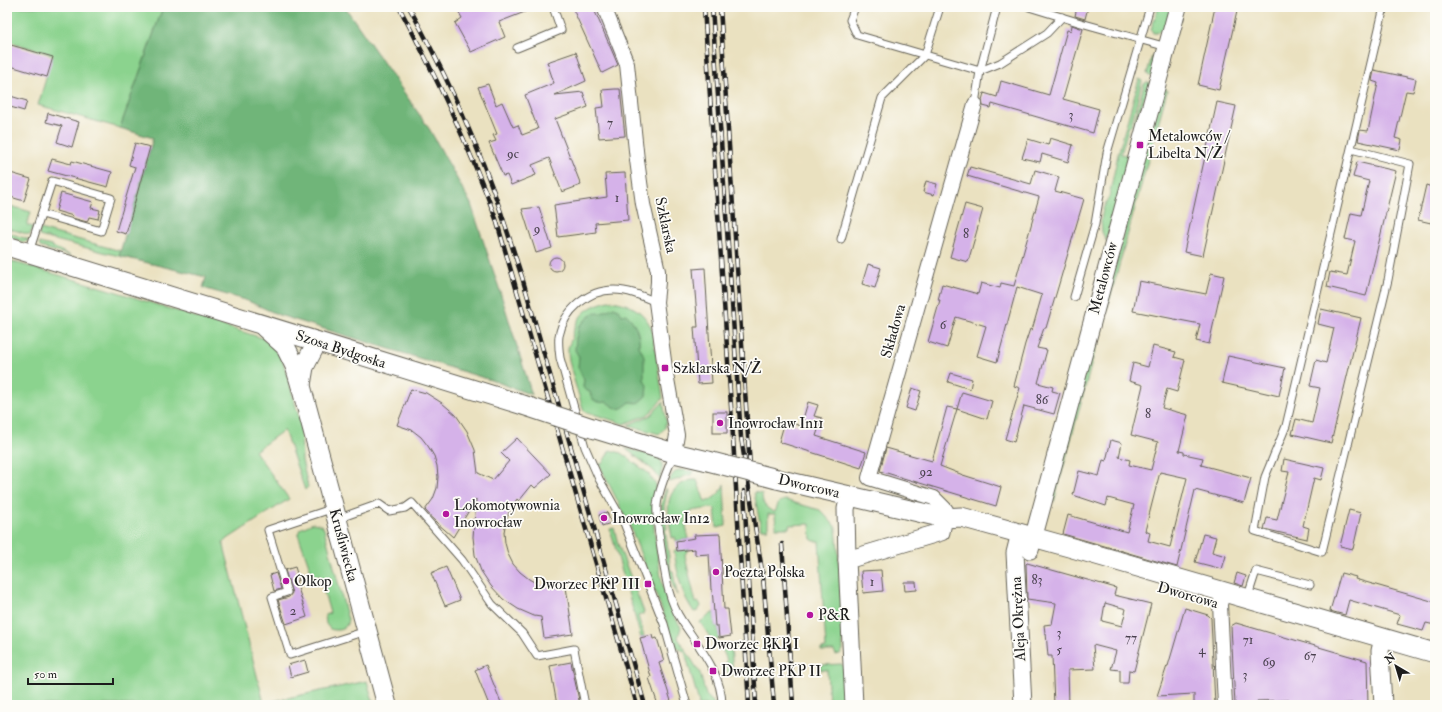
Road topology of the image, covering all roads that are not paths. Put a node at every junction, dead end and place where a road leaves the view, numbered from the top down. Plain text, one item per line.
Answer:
1 (553, 7) edge
2 (604, 7) edge
3 (855, 7) edge
4 (940, 7) edge
5 (997, 7) edge
6 (1029, 7) edge
7 (1150, 7) edge
8 (1178, 7) edge
9 (1384, 7) edge
10 (1062, 17) junction
11 (1141, 39) junction
12 (1167, 47) junction
13 (517, 48) dead end
14 (926, 55) junction
15 (980, 71) junction
16 (975, 104) joint
17 (1351, 149) junction
18 (42, 214) junction
19 (841, 239) dead end
20 (7, 246) edge
21 (29, 253) junction
22 (1074, 297) dead end
23 (656, 302) junction
24 (260, 324) junction
25 (317, 342) junction
26 (301, 386) junction
27 (674, 453) junction
28 (849, 496) junction
29 (336, 514) junction
30 (944, 518) junction
31 (1025, 541) junction
32 (848, 560) junction
33 (1310, 585) dead end
34 (1222, 598) junction
35 (1247, 599) junction
36 (367, 630) junction
37 (1381, 644) junction
38 (1435, 653) edge
39 (1435, 667) edge
40 (387, 705) edge
41 (585, 705) edge
42 (686, 705) edge
43 (722, 705) edge
44 (854, 705) edge
45 (1023, 705) edge
46 (1225, 705) edge
47 (1383, 705) edge

1 - 13 lane
2 - 23 street, Szklarska
3 - 14 lane
4 - 14 lane
5 - 15 lane
6 - 10 lane
7 - 11 lane
8 - 12 street, Metalowców
9 - 17 lane
10 - 11 lane
10 - 15 lane
11 - 12 lane
11 - 22 lane
12 - 31 street, Metalowców
14 - 15 lane
14 - 19 lane
15 - 16 lane
16 - 30 street, Składowa
17 - 17 lane
18 - 18 lane
18 - 21 lane
20 - 21 main road, Szosa Bydgoska
21 - 24 main road, Szosa Bydgoska
23 - 27 street, Szklarska
23 - 42 lane
24 - 25 main road, Szosa Bydgoska
24 - 26 main road, Kruśliwiecka
25 - 26 main road, Kruśliwiecka
25 - 27 main road, Szosa Bydgoska, bridge
26 - 29 main road, Kruśliwiecka
27 - 28 main road, Dworcowa, bridge
27 - 43 lane
28 - 30 main road, Dworcowa
28 - 32 street
29 - 36 main road, Kruśliwiecka
29 - 36 lane
29 - 41 lane
30 - 31 main road, Dworcowa
30 - 32 street
31 - 34 main road, Dworcowa
31 - 45 street, Aleja Okrężna
32 - 44 street
33 - 35 lane
34 - 35 main road, Dworcowa
34 - 37 main road, Dworcowa
34 - 46 street
35 - 37 main road, Dworcowa
36 - 40 main road, Kruśliwiecka
37 - 38 main road, Dworcowa
37 - 39 main road, Dworcowa
37 - 47 street

